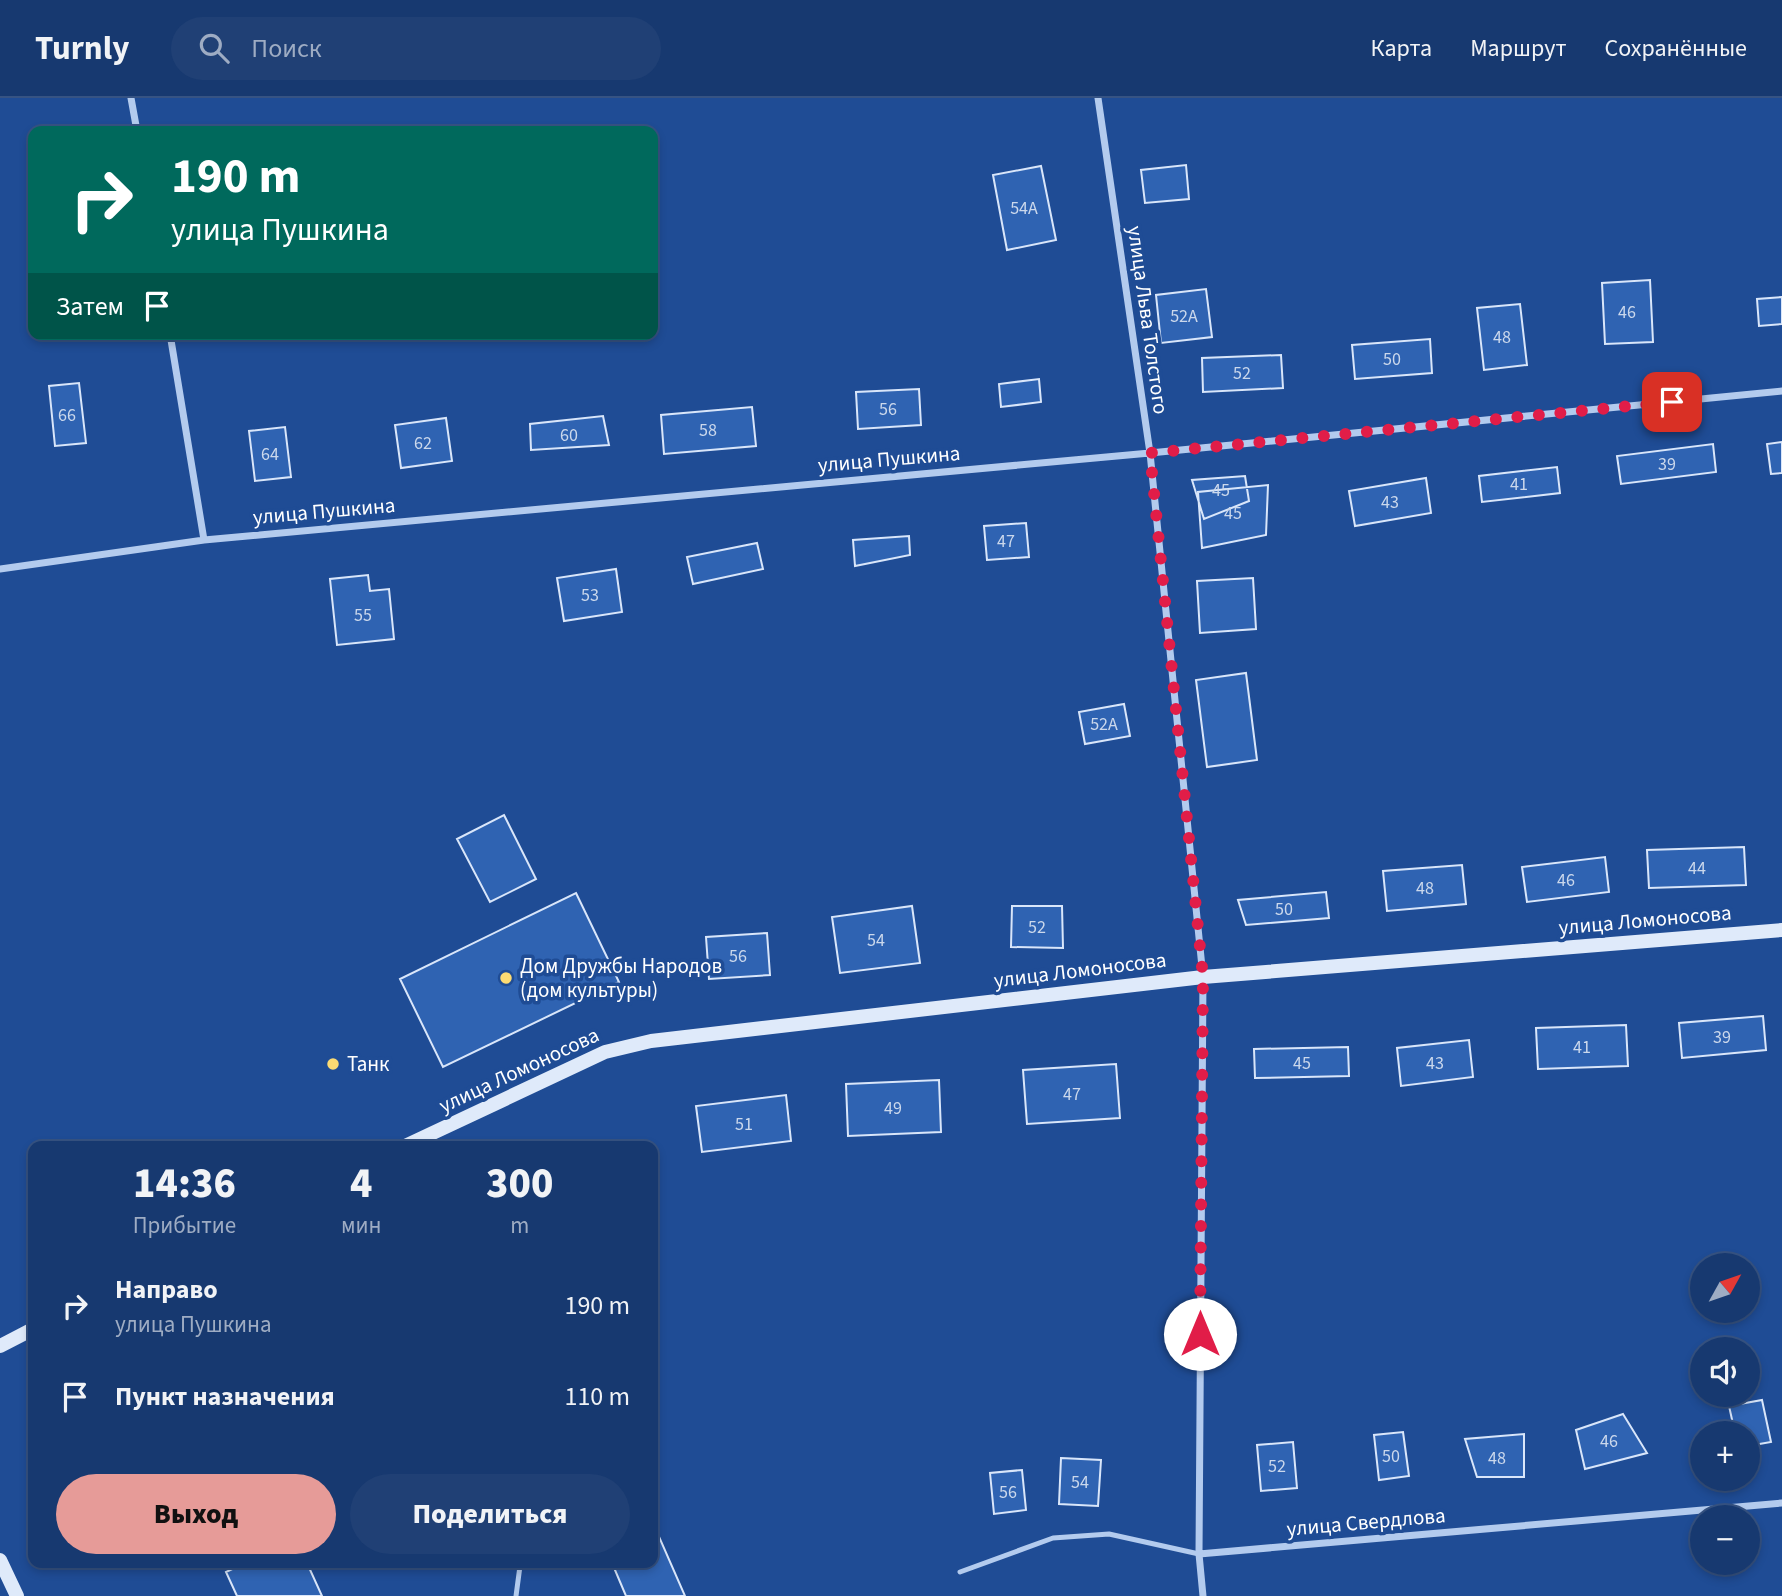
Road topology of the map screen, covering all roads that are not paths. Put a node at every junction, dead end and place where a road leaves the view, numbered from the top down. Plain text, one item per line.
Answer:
1 (131, 98) edge
2 (1098, 98) edge
3 (136, 126) edge
4 (171, 340) edge
5 (1782, 391) edge
6 (1150, 453) junction
7 (204, 540) junction
8 (0, 569) edge
9 (1782, 930) edge
10 (1203, 977) junction
11 (416, 1141) edge
12 (28, 1332) edge
13 (0, 1346) edge
14 (1782, 1503) edge
15 (1199, 1554) junction
16 (0, 1560) edge
17 (520, 1568) edge
18 (960, 1572) dead end
19 (17, 1596) edge
20 (516, 1596) edge
21 (1203, 1596) edge

1 - 3 street
2 - 6 street, улица Льва Толстого
4 - 7 street
5 - 6 street, улица Пушкина
6 - 7 street, улица Пушкина
6 - 10 street, улица Льва Толстого
7 - 8 street, улица Пушкина
9 - 10 street, улица Ломоносова
10 - 11 street, улица Ломоносова
10 - 15 street, улица Льва Толстого
12 - 13 street
14 - 15 street, улица Свердлова
15 - 18 lane, улица Свердлова
15 - 21 street, улица Льва Толстого
16 - 19 street
17 - 20 lane

